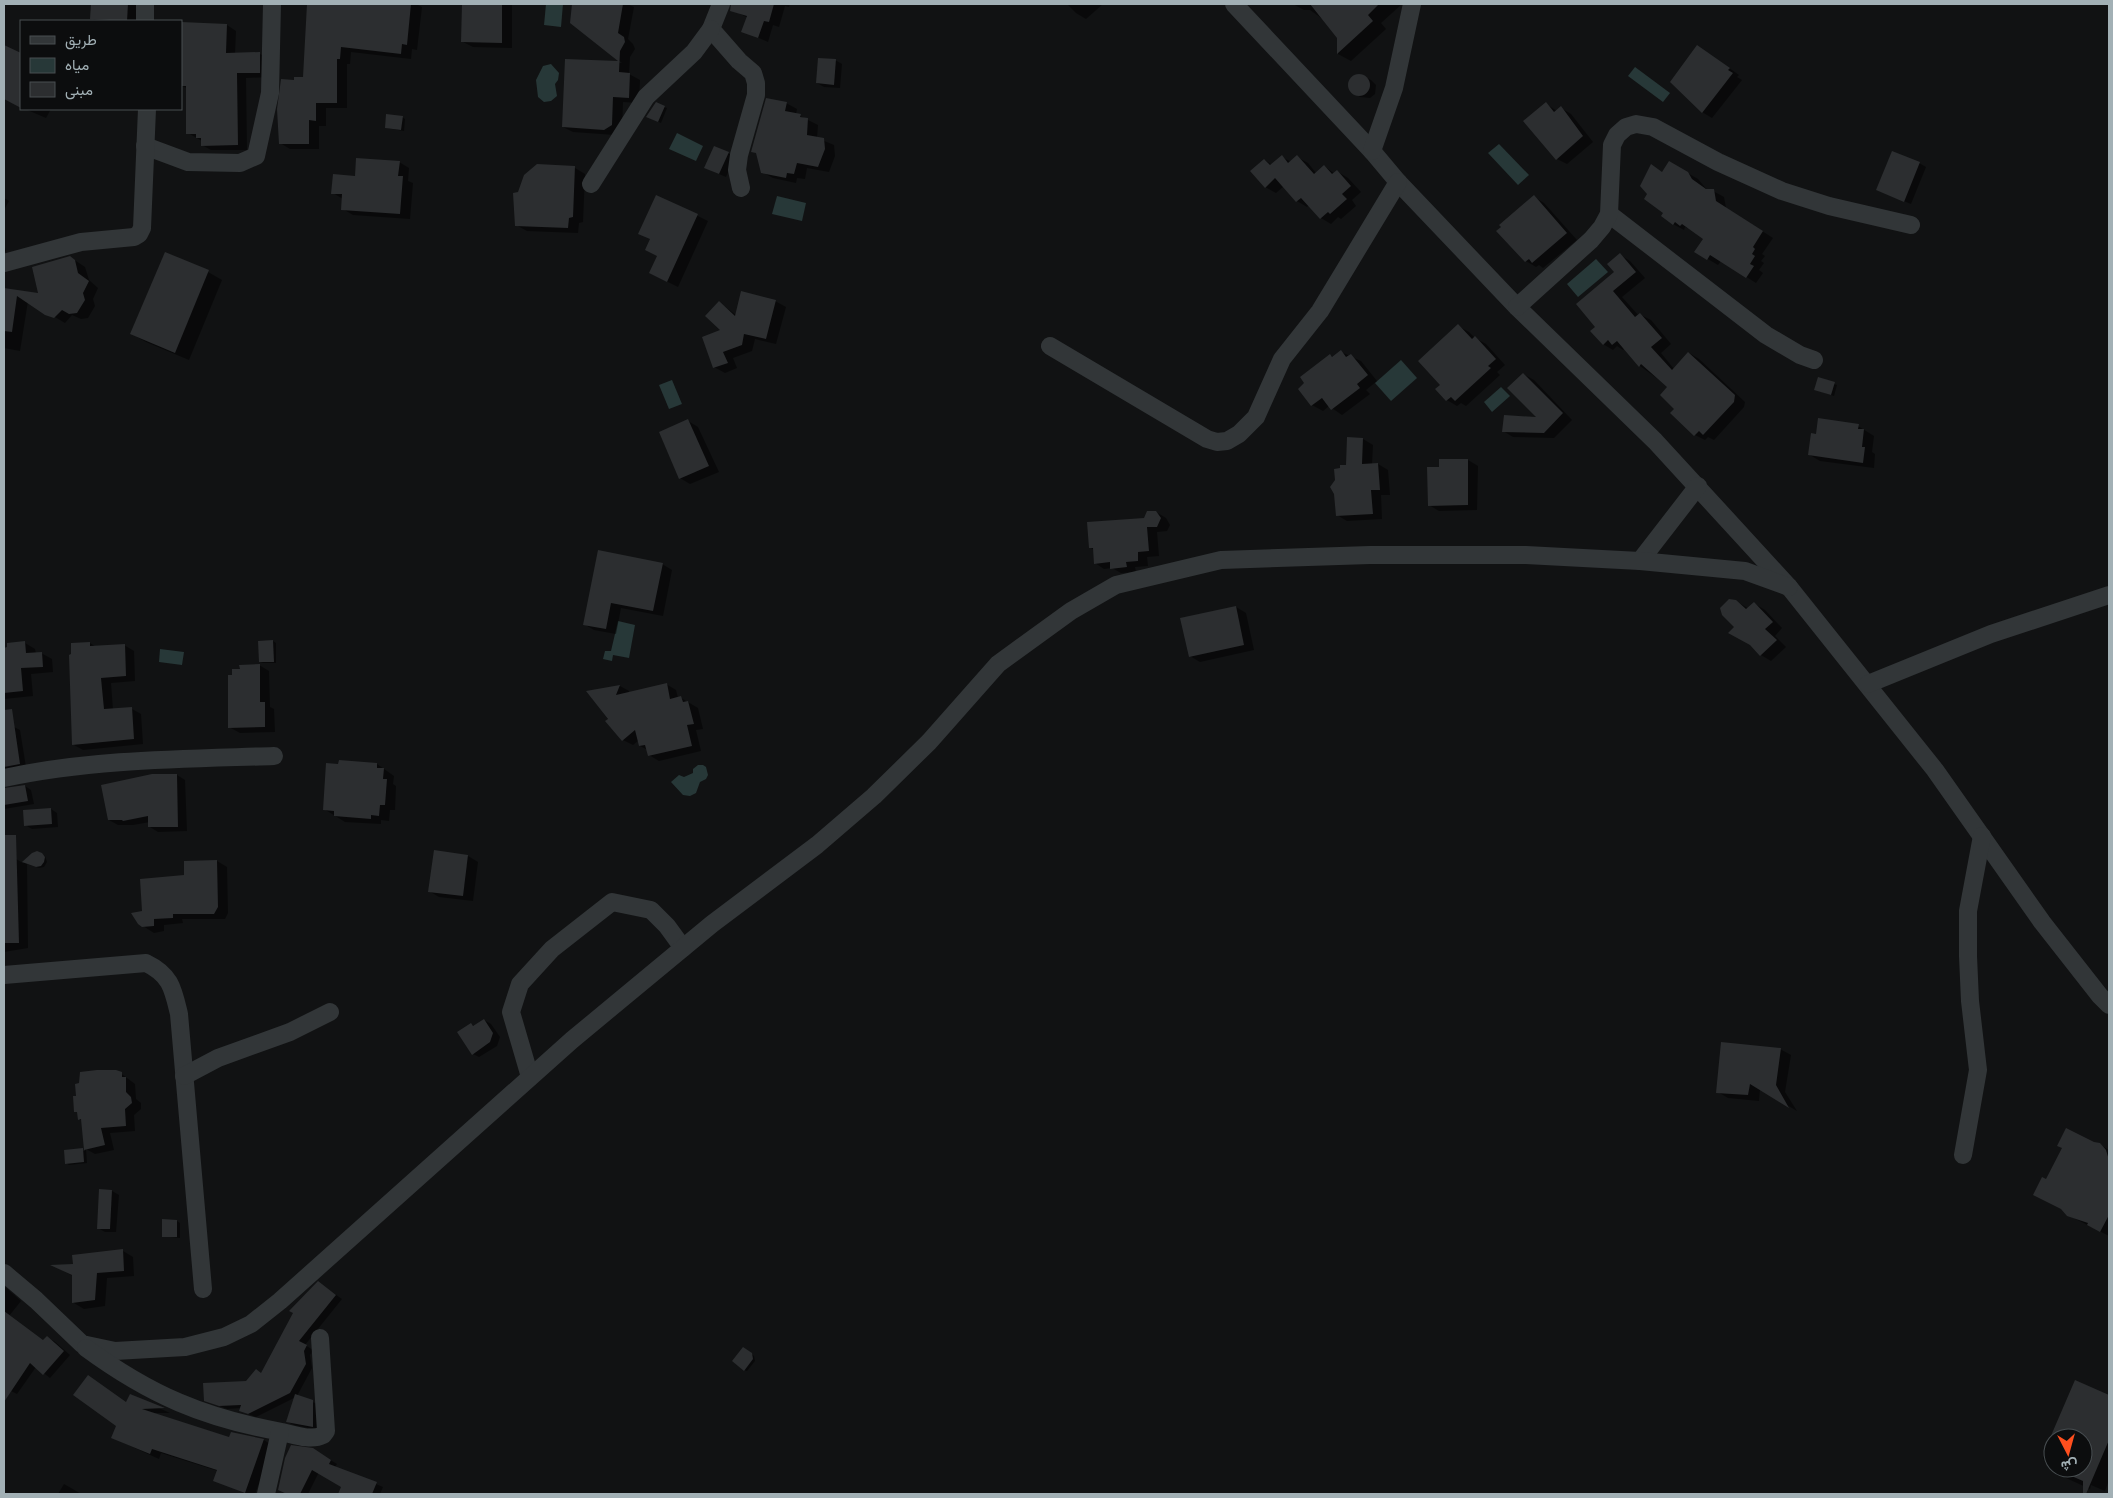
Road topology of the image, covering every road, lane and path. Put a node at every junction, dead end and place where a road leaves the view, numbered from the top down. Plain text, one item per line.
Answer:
1 (145, 4) edge
2 (272, 4) edge
3 (721, 4) edge
4 (1234, 4) edge
5 (1412, 4) edge
6 (145, 20) edge
7 (711, 29) junction
8 (147, 110) edge
9 (145, 146) junction
10 (1372, 151) junction
11 (1398, 182) junction
12 (591, 184) dead end
13 (741, 188) dead end
14 (1608, 214) junction
15 (1911, 225) dead end
16 (4, 263) edge
17 (1517, 306) junction
18 (1050, 346) dead end
19 (1814, 360) dead end
20 (1698, 486) junction
21 (1640, 561) junction
22 (1790, 587) junction
23 (2109, 595) edge
24 (1868, 684) junction
25 (274, 756) dead end
26 (4, 778) edge
27 (1982, 836) junction
28 (683, 948) junction
29 (4, 975) edge
30 (2109, 1004) edge
31 (330, 1012) dead end
32 (184, 1076) junction
33 (530, 1077) junction
34 (1963, 1155) dead end
35 (4, 1273) edge
36 (203, 1289) dead end
37 (320, 1338) dead end
38 (82, 1344) junction
39 (280, 1432) junction
40 (266, 1494) edge

1 - 6 street
2 - 9 street
3 - 7 street
4 - 10 street
5 - 10 street
7 - 12 street
7 - 13 street
8 - 9 street
9 - 16 street
10 - 11 street
11 - 17 street
11 - 18 street
14 - 15 street
14 - 17 street
14 - 19 street
17 - 20 street
20 - 21 street
20 - 22 street
21 - 22 street
21 - 28 street
22 - 24 street
23 - 24 street
24 - 27 street
25 - 26 street
27 - 30 street
27 - 34 street
28 - 33 street
28 - 33 street
29 - 32 street
31 - 32 street
32 - 36 street
33 - 38 street
35 - 38 street
37 - 39 street
38 - 39 street
39 - 40 street

